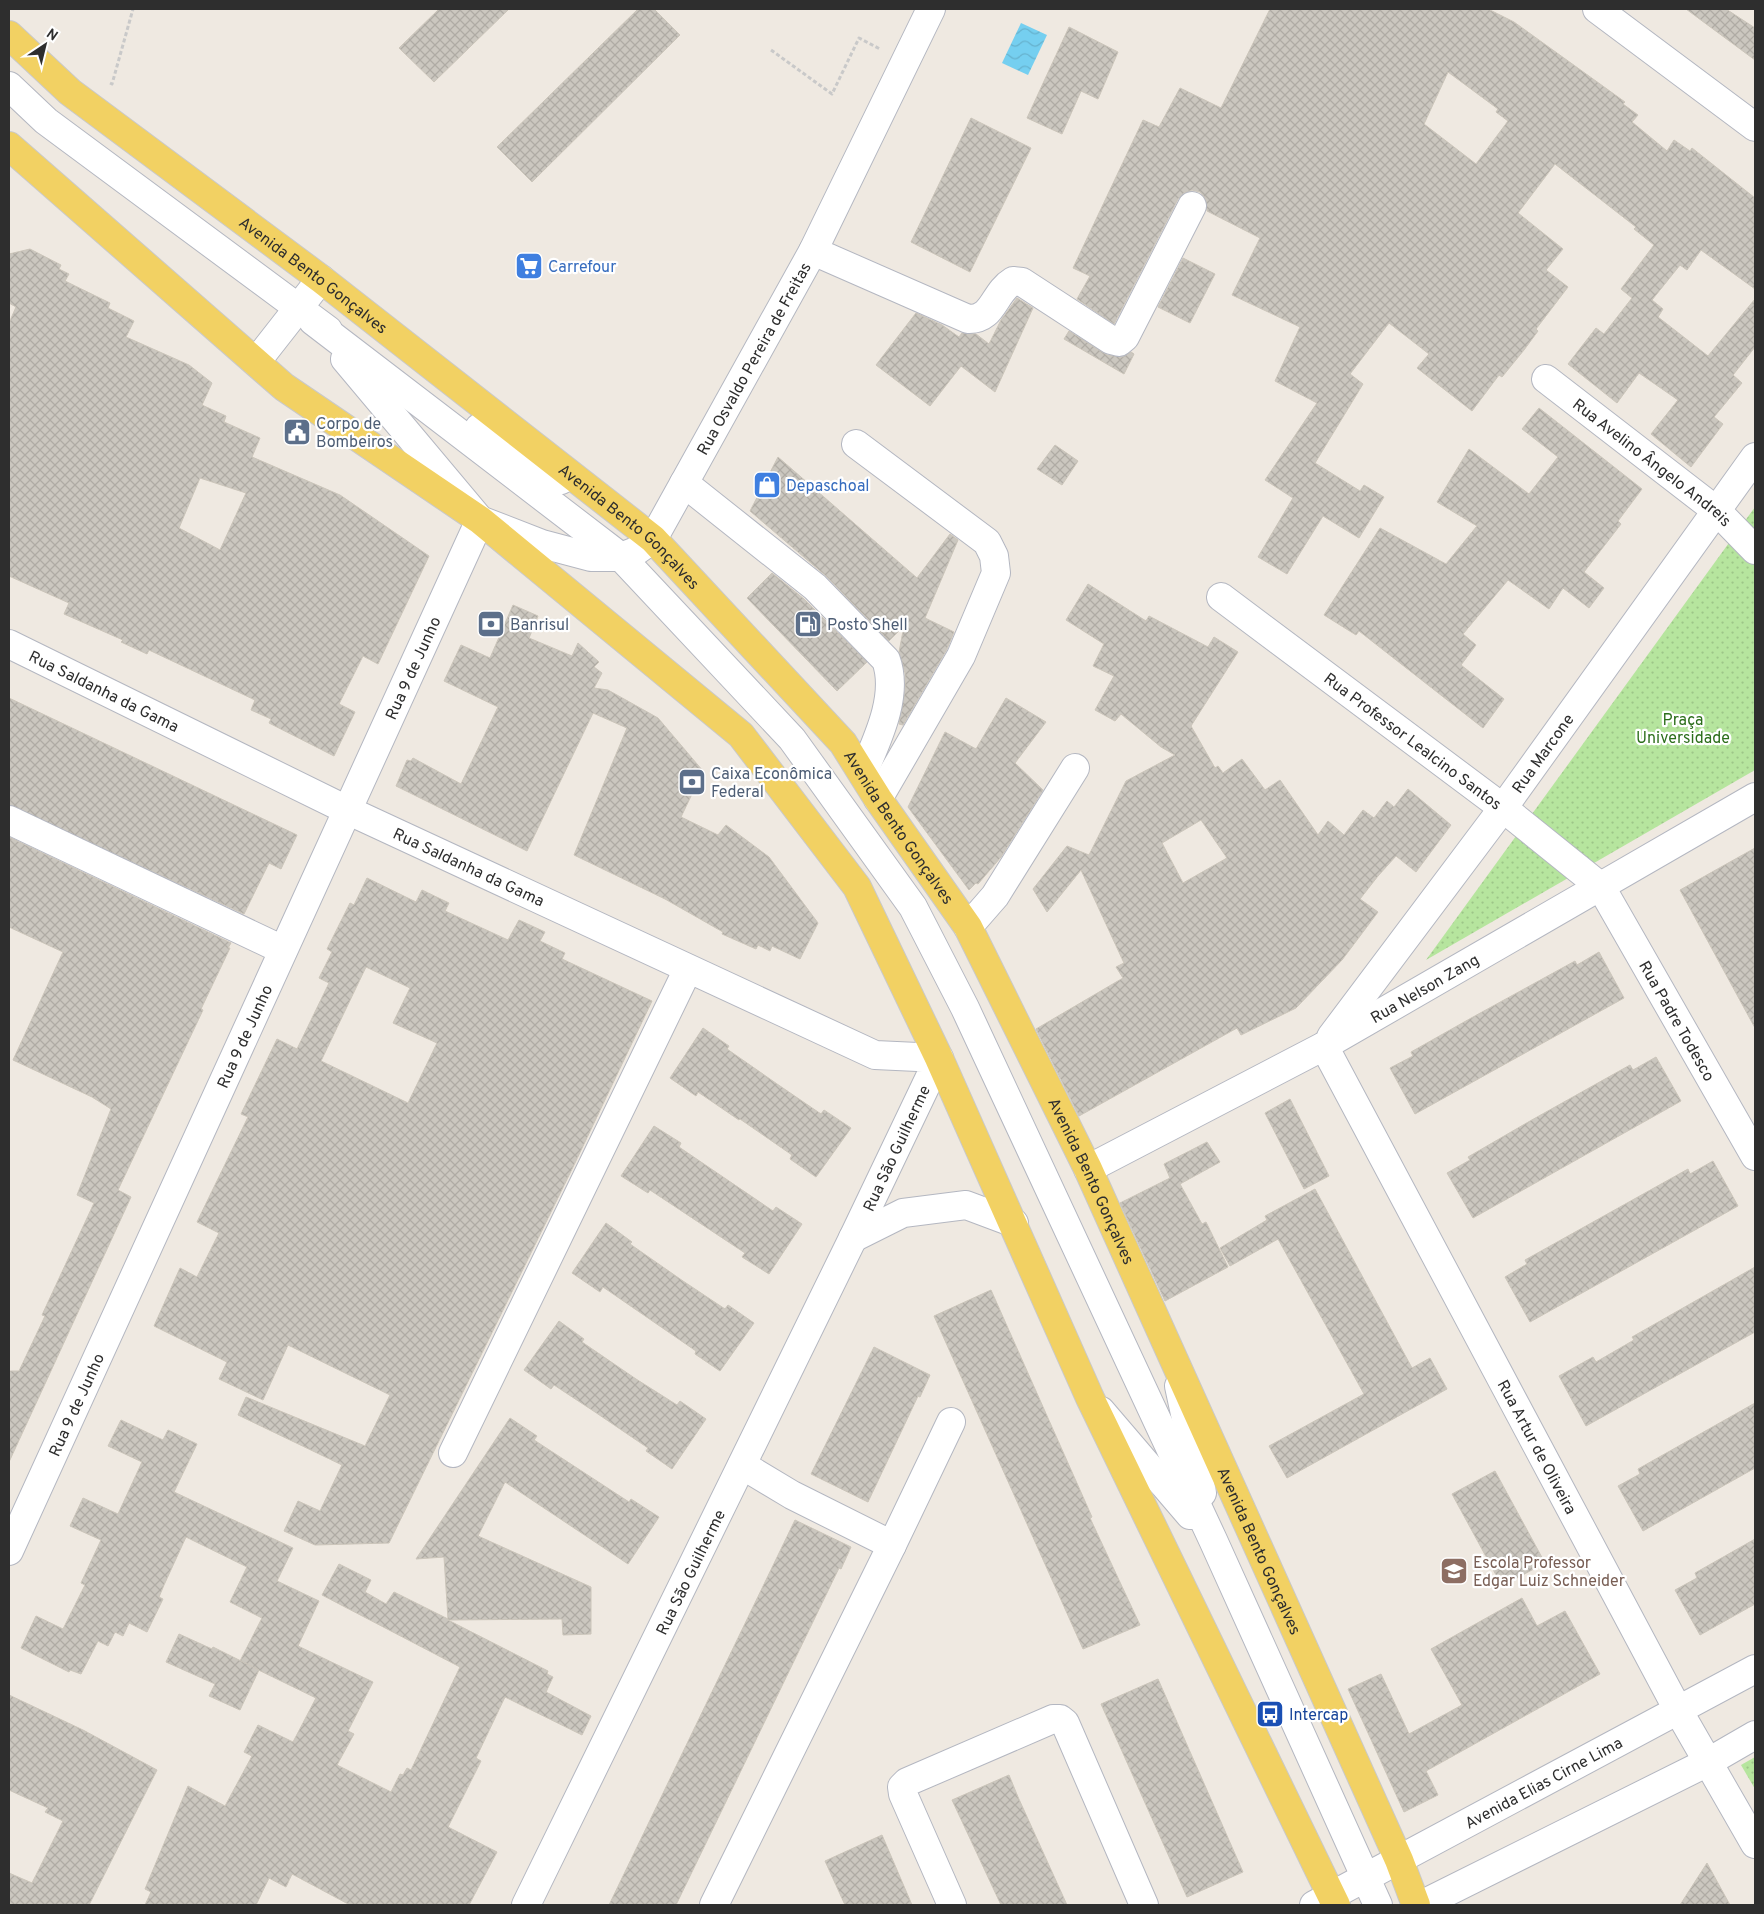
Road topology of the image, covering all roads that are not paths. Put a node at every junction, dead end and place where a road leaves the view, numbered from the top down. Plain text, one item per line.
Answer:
1 (931, 9) edge
2 (1597, 9) edge
3 (9, 35) edge
4 (9, 86) edge
5 (1755, 127) edge
6 (9, 146) edge
7 (1192, 206) dead end
8 (812, 251) junction
9 (321, 279) junction
10 (306, 316) junction
11 (256, 362) junction
12 (1546, 379) dead end
13 (856, 444) dead end
14 (1755, 457) edge
15 (684, 483) junction
16 (1717, 510) junction
17 (480, 520) junction
18 (653, 539) junction
19 (1755, 550) edge
20 (622, 557) junction
21 (1221, 597) dead end
22 (9, 644) edge
23 (1075, 768) dead end
24 (863, 773) junction
25 (1755, 797) edge
26 (878, 798) junction
27 (1504, 808) junction
28 (347, 810) junction
29 (9, 820) edge
30 (1601, 887) junction
31 (968, 927) junction
32 (283, 950) junction
33 (688, 968) junction
34 (1324, 1046) junction
35 (939, 1058) junction
36 (1755, 1156) edge
37 (1088, 1169) junction
38 (1014, 1223) junction
39 (853, 1238) junction
40 (1173, 1358) junction
41 (1090, 1398) junction
42 (951, 1422) dead end
43 (453, 1453) dead end
44 (742, 1465) junction
45 (1213, 1540) junction
46 (892, 1545) junction
47 (9, 1551) edge
48 (1755, 1668) edge
49 (1678, 1710) junction
50 (1755, 1735) edge
51 (1710, 1761) junction
52 (1755, 1844) edge
53 (1398, 1860) junction
54 (1364, 1877) junction
55 (1327, 1902) edge
56 (526, 1905) edge
57 (714, 1905) edge
58 (952, 1905) edge
59 (1144, 1905) edge
60 (1378, 1905) edge
61 (1416, 1905) edge
62 (1422, 1905) edge

1 - 8 street, Rua Osvaldo Pereira de Freitas
2 - 5 street
3 - 9 main road, Avenida Bento Gonçalves
4 - 10 street
6 - 11 main road
7 - 8 street
8 - 15 street, Rua Osvaldo Pereira de Freitas
9 - 10 street
9 - 18 main road, Avenida Bento Gonçalves
10 - 11 street
10 - 17 street
10 - 18 street
10 - 20 street
11 - 17 main road
12 - 16 street, Rua Avelino Ângelo Andreis
13 - 26 street
14 - 16 street, Rua Marcone
15 - 18 street, Rua Osvaldo Pereira de Freitas
15 - 24 street
16 - 19 street, Rua Avelino Ângelo Andreis
16 - 27 street, Rua Marcone
17 - 20 street, Rua Osvaldo Pereira de Freitas
17 - 28 street, Rua 9 de Junho
17 - 35 main road
18 - 20 street, Rua Osvaldo Pereira de Freitas
18 - 24 main road, Avenida Bento Gonçalves
20 - 45 street
21 - 27 street, Rua Professor Lealcino Santos
22 - 28 street, Rua Saldanha da Gama
23 - 31 street
24 - 26 main road, Avenida Bento Gonçalves
25 - 30 street, Rua Nelson Zang
26 - 31 main road, Avenida Bento Gonçalves
27 - 30 street, Rua Professor Lealcino Santos
27 - 34 street, Rua Marcone
28 - 32 street, Rua 9 de Junho
28 - 33 street, Rua Saldanha da Gama
29 - 32 street
30 - 34 street, Rua Nelson Zang
30 - 36 street, Rua Padre Todesco
31 - 37 main road, Avenida Bento Gonçalves
32 - 47 street, Rua 9 de Junho
33 - 35 street, Rua Saldanha da Gama
33 - 43 street
34 - 37 street, Rua Nelson Zang
34 - 49 street, Rua Artur de Oliveira
35 - 38 main road
35 - 39 street, Rua São Guilherme
37 - 40 main road, Avenida Bento Gonçalves
38 - 39 street, Rua São Guilherme
38 - 41 main road
39 - 44 street, Rua São Guilherme
40 - 45 street
40 - 53 main road, Avenida Bento Gonçalves
41 - 45 street
41 - 55 main road
42 - 46 street
44 - 46 street
44 - 56 street, Rua São Guilherme
45 - 54 street
46 - 57 street
48 - 49 street, Avenida Elias Cirne Lima
49 - 51 street, Rua Artur de Oliveira
49 - 53 street, Avenida Elias Cirne Lima
50 - 51 street
51 - 52 street, Rua Artur de Oliveira
51 - 62 street
53 - 54 street, Avenida Elias Cirne Lima
53 - 61 main road, Avenida Bento Gonçalves
54 - 55 street, Avenida Elias Cirne Lima
54 - 60 street
58 - 59 street

